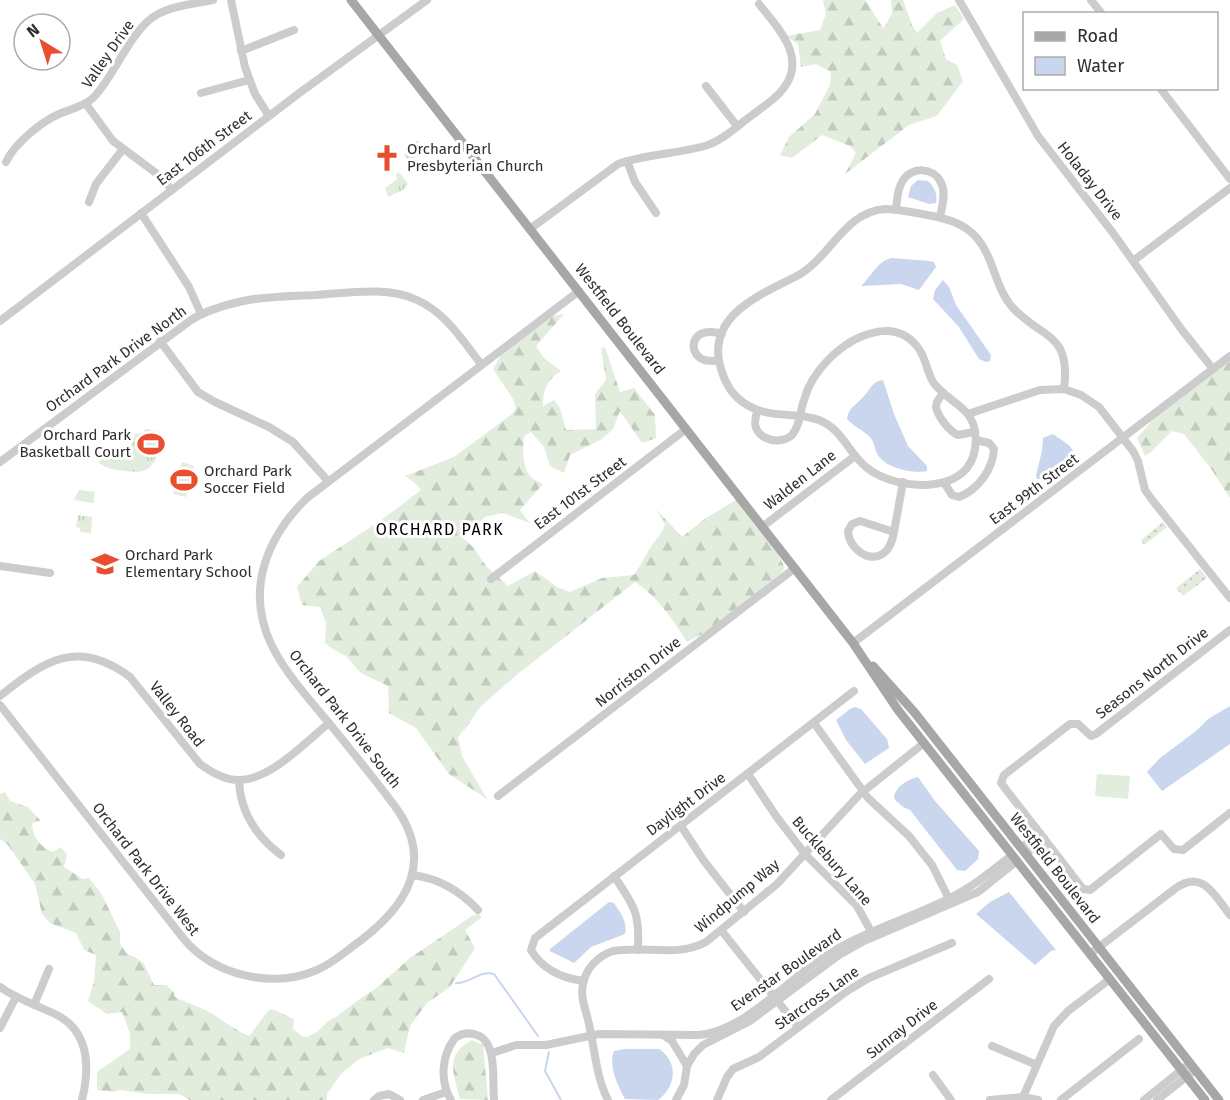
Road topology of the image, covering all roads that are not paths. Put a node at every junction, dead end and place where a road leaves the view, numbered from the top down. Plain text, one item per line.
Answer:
1 (213, 0) edge
2 (231, 0) edge
3 (351, 0) edge
4 (427, 0) edge
5 (959, 0) edge
6 (1091, 0) edge
7 (759, 4) dead end
8 (1100, 12) edge
9 (294, 30) dead end
10 (379, 36) junction
11 (241, 51) junction
12 (249, 80) junction
13 (706, 86) dead end
14 (1162, 90) edge
15 (201, 93) dead end
16 (86, 104) junction
17 (269, 116) junction
18 (737, 126) junction
19 (123, 149) junction
20 (627, 161) junction
21 (6, 162) dead end
22 (1230, 179) edge
23 (1230, 188) edge
24 (172, 189) junction
25 (89, 202) dead end
26 (896, 210) junction
27 (141, 213) junction
28 (656, 213) dead end
29 (940, 217) junction
30 (531, 229) junction
31 (1133, 261) junction
32 (579, 291) junction
33 (201, 314) junction
34 (0, 321) edge
35 (722, 334) junction
36 (160, 341) junction
37 (1230, 356) edge
38 (718, 361) junction
39 (481, 364) junction
40 (1213, 369) junction
41 (1064, 389) junction
42 (944, 393) junction
43 (758, 410) junction
44 (968, 414) junction
45 (800, 417) junction
46 (686, 429) junction
47 (975, 436) junction
48 (1123, 437) junction
49 (855, 456) junction
50 (0, 462) edge
51 (328, 481) junction
52 (903, 482) junction
53 (945, 484) junction
54 (762, 527) junction
55 (894, 532) junction
56 (0, 566) edge
57 (795, 568) junction
58 (50, 573) dead end
59 (491, 579) dead end
60 (1230, 598) edge
61 (1230, 630) edge
62 (853, 643) junction
63 (864, 657) junction
64 (854, 692) dead end
65 (0, 696) edge
66 (0, 705) edge
67 (329, 723) junction
68 (814, 723) junction
69 (924, 743) junction
70 (748, 774) junction
71 (239, 780) junction
72 (863, 791) junction
73 (498, 796) dead end
74 (1230, 813) edge
75 (681, 826) junction
76 (1042, 836) junction
77 (1023, 851) junction
78 (806, 854) junction
79 (280, 855) dead end
80 (1014, 858) junction
81 (412, 874) junction
82 (614, 876) junction
83 (950, 902) junction
84 (478, 910) dead end
85 (744, 912) junction
86 (1230, 915) edge
87 (720, 930) junction
88 (873, 934) junction
89 (952, 943) dead end
90 (1099, 948) junction
91 (638, 950) junction
92 (1090, 954) junction
93 (49, 969) dead end
94 (989, 979) dead end
95 (1110, 979) junction
96 (583, 981) junction
97 (0, 987) edge
98 (16, 997) junction
99 (775, 998) junction
100 (34, 1005) junction
101 (798, 1027) junction
102 (0, 1028) edge
103 (590, 1035) junction
104 (663, 1035) junction
105 (1139, 1039) dead end
106 (992, 1046) dead end
107 (492, 1053) junction
108 (1036, 1065) junction
109 (687, 1066) junction
110 (1193, 1067) junction
111 (1184, 1073) junction
112 (933, 1075) dead end
113 (446, 1092) junction
114 (1023, 1098) junction
115 (84, 1100) edge
116 (374, 1100) edge
117 (400, 1100) edge
118 (423, 1100) edge
119 (451, 1100) edge
120 (494, 1100) edge
121 (608, 1100) edge
122 (676, 1100) edge
123 (717, 1100) edge
124 (831, 1100) edge
125 (951, 1100) edge
126 (990, 1100) edge
127 (1038, 1100) edge
128 (1061, 1100) edge
129 (1144, 1100) edge
130 (1157, 1100) edge
131 (1205, 1100) edge
132 (1219, 1100) edge

1 - 16 street, Valley Drive
2 - 11 street
3 - 10 main road, Westfield Boulevard
4 - 10 street, East 106th Street
5 - 31 street, Holaday Drive
6 - 8 street
7 - 18 street
9 - 11 street
10 - 17 street, East 106th Street
10 - 30 main road, Westfield Boulevard
11 - 12 street
12 - 15 street
12 - 17 street
13 - 18 street
14 - 22 street
16 - 19 street
16 - 21 street, Valley Drive
17 - 24 street, East 106th Street
18 - 20 street
19 - 24 street
19 - 25 street
20 - 28 street
20 - 30 street
23 - 31 street
24 - 27 street, East 106th Street
26 - 29 street
26 - 29 street
26 - 35 street
27 - 33 street
27 - 34 street, East 106th Street
29 - 41 street
30 - 32 main road, Westfield Boulevard
31 - 40 street, Holaday Drive
32 - 39 street, Orchard Park Drive South
32 - 46 main road, Westfield Boulevard
33 - 36 street, Orchard Park Drive North
33 - 39 street, Orchard Park Drive North
35 - 38 street
35 - 38 street
36 - 50 street, Orchard Park Drive North
36 - 51 street
37 - 40 street, East 99th Street
38 - 43 street
39 - 51 street, Orchard Park Drive South
40 - 48 street, East 99th Street
41 - 44 street
41 - 48 street
42 - 44 street
42 - 45 street
42 - 47 street
43 - 45 street
43 - 45 street
44 - 47 street
45 - 49 street
46 - 54 main road, Westfield Boulevard
46 - 59 street, East 101st Street
47 - 53 street
47 - 53 street
48 - 60 street
48 - 62 street, East 99th Street
49 - 52 street
49 - 54 street, Walden Lane
51 - 67 street, Orchard Park Drive South
52 - 53 street
52 - 55 street
54 - 57 main road, Westfield Boulevard
55 - 55 street
56 - 58 street
57 - 62 main road, Westfield Boulevard
57 - 73 street, Norriston Drive
61 - 76 street, Seasons North Drive
62 - 63 main road, Westfield Boulevard
63 - 69 main road, Westfield Boulevard
63 - 77 main road, Westfield Boulevard
64 - 68 street, Daylight Drive
65 - 71 street, Valley Road
66 - 81 street, Orchard Park Drive West
67 - 71 street
67 - 81 street, Orchard Park Drive South
68 - 70 street, Daylight Drive
68 - 72 street
69 - 72 street, Windpump Way
69 - 80 main road, Westfield Boulevard
70 - 75 street, Daylight Drive
70 - 78 street, Bucklebury Lane
71 - 79 street
72 - 78 street, Windpump Way
72 - 83 street
74 - 76 street
75 - 82 street, Daylight Drive
75 - 85 street
76 - 77 street
77 - 90 main road, Westfield Boulevard
78 - 85 street, Windpump Way
78 - 88 street, Bucklebury Lane
80 - 83 street, Evenstar Boulevard
80 - 92 main road, Westfield Boulevard
81 - 84 street
82 - 91 street
82 - 96 street, Daylight Drive
83 - 88 street, Evenstar Boulevard
85 - 87 street, Windpump Way
86 - 90 street
87 - 91 street, Windpump Way
87 - 99 street
88 - 99 street, Evenstar Boulevard
89 - 101 street, Starcross Lane
90 - 92 street
90 - 110 main road, Westfield Boulevard
91 - 96 street, Windpump Way
92 - 95 main road, Westfield Boulevard
93 - 100 street
94 - 124 street, Sunray Drive
95 - 108 street
95 - 111 main road, Westfield Boulevard
96 - 103 street
97 - 98 street
98 - 100 street
98 - 102 street
99 - 101 street
99 - 104 street, Evenstar Boulevard
99 - 109 street, Evenstar Boulevard
100 - 115 street
101 - 123 street, Starcross Lane
103 - 104 street, Evenstar Boulevard
103 - 107 street, Evenstar Boulevard
103 - 121 street
104 - 109 street
105 - 128 street
106 - 108 street
107 - 113 street
107 - 120 street
108 - 114 street
109 - 122 street, Evenstar Boulevard
110 - 111 street
110 - 132 main road, Westfield Boulevard
111 - 129 street
111 - 130 street
111 - 131 main road, Westfield Boulevard
112 - 125 street
113 - 118 street
113 - 119 street
114 - 126 street
114 - 127 street
116 - 117 street

